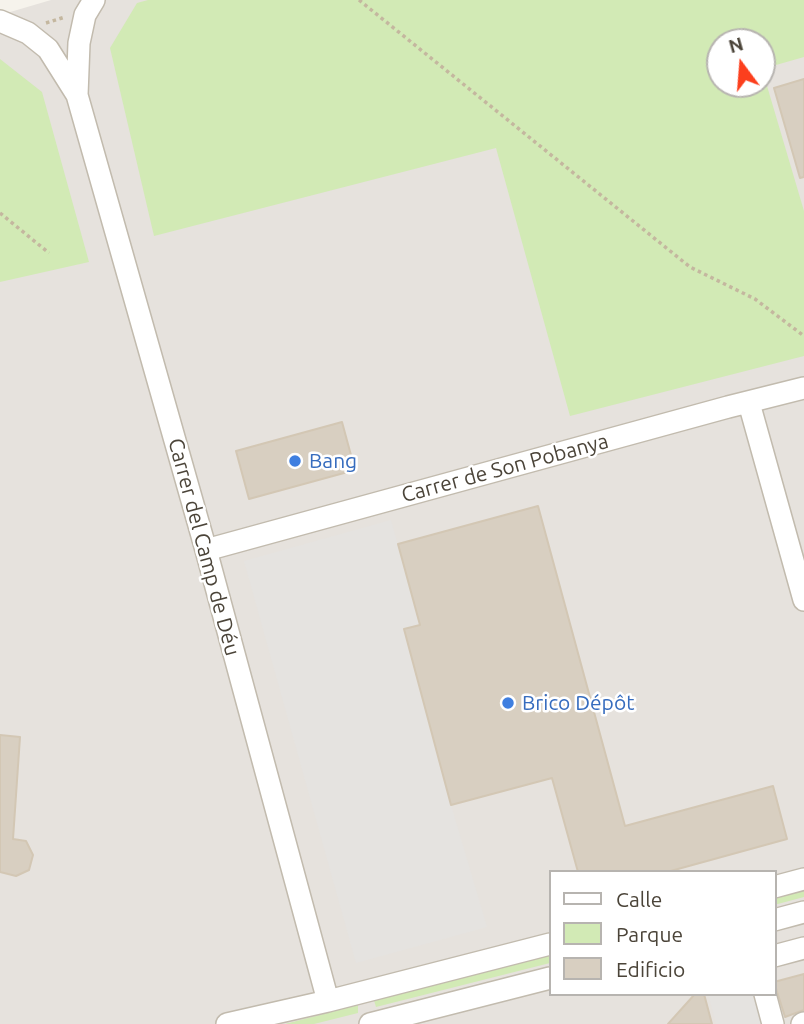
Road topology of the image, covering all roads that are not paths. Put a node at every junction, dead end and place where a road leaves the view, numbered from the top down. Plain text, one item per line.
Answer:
1 (90, 6) edge
2 (0, 21) edge
3 (77, 95) junction
4 (804, 388) edge
5 (749, 402) junction
6 (206, 550) junction
7 (804, 600) edge
8 (804, 879) edge
9 (776, 886) edge
10 (804, 912) edge
11 (776, 919) edge
12 (548, 945) edge
13 (804, 948) edge
14 (776, 955) edge
15 (548, 979) edge
16 (766, 996) edge
17 (328, 1001) junction
18 (227, 1024) edge
19 (370, 1024) edge
20 (773, 1024) edge

1 - 3 street
2 - 3 street
3 - 6 street, Carrer del Camp de Déu
4 - 5 street, Carrer de Son Pobanya
5 - 6 street, Carrer de Son Pobanya
5 - 7 street
6 - 17 street, Carrer del Camp de Déu
8 - 9 street
10 - 11 street
12 - 17 street
13 - 14 street
15 - 19 street
16 - 20 street
17 - 18 street

